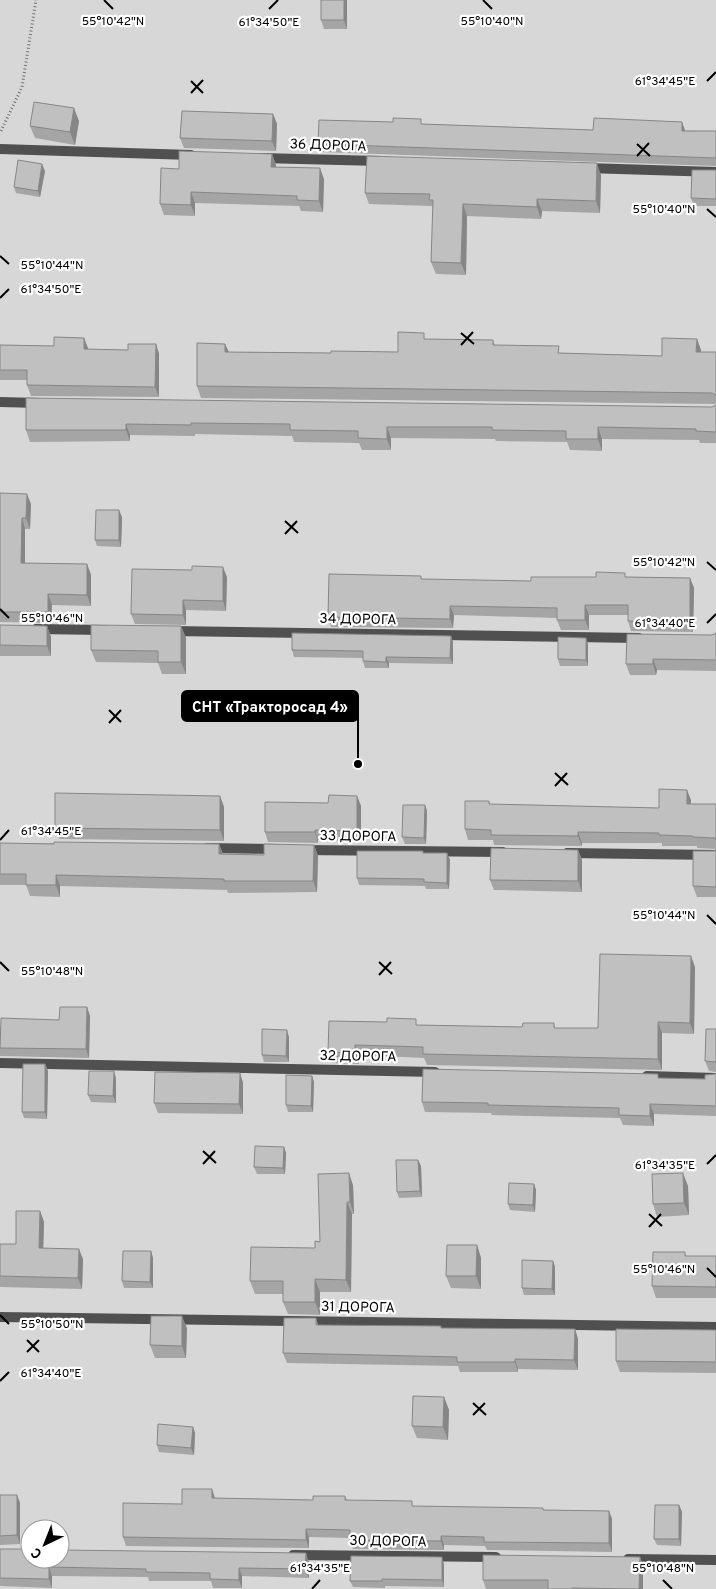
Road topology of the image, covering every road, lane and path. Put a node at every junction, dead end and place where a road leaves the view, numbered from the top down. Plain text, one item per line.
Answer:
1 (36, 0) edge
2 (0, 134) edge
3 (0, 149) edge
4 (199, 156) edge
5 (249, 157) edge
6 (388, 162) edge
7 (577, 168) edge
8 (716, 172) edge
9 (0, 402) edge
10 (50, 403) edge
11 (30, 629) edge
12 (119, 630) edge
13 (159, 631) edge
14 (646, 638) edge
15 (199, 848) edge
16 (517, 852) edge
17 (557, 853) edge
18 (716, 855) edge
19 (0, 1063) edge
20 (448, 1072) edge
21 (636, 1076) edge
22 (716, 1078) edge
23 (0, 1317) edge
24 (716, 1327) edge
25 (279, 1554) edge
26 (507, 1557) edge
27 (617, 1559) edge
28 (716, 1560) edge

1 - 2 path
3 - 4 lane
5 - 6 lane, 36 ДОРОГА
7 - 8 lane
9 - 10 lane
11 - 12 lane
13 - 14 lane, 34 ДОРОГА
15 - 16 lane, 33 ДОРОГА
17 - 18 lane
19 - 20 lane, 32 ДОРОГА
21 - 22 lane
23 - 24 lane, 31 ДОРОГА
25 - 26 lane, 30 ДОРОГА
27 - 28 lane

